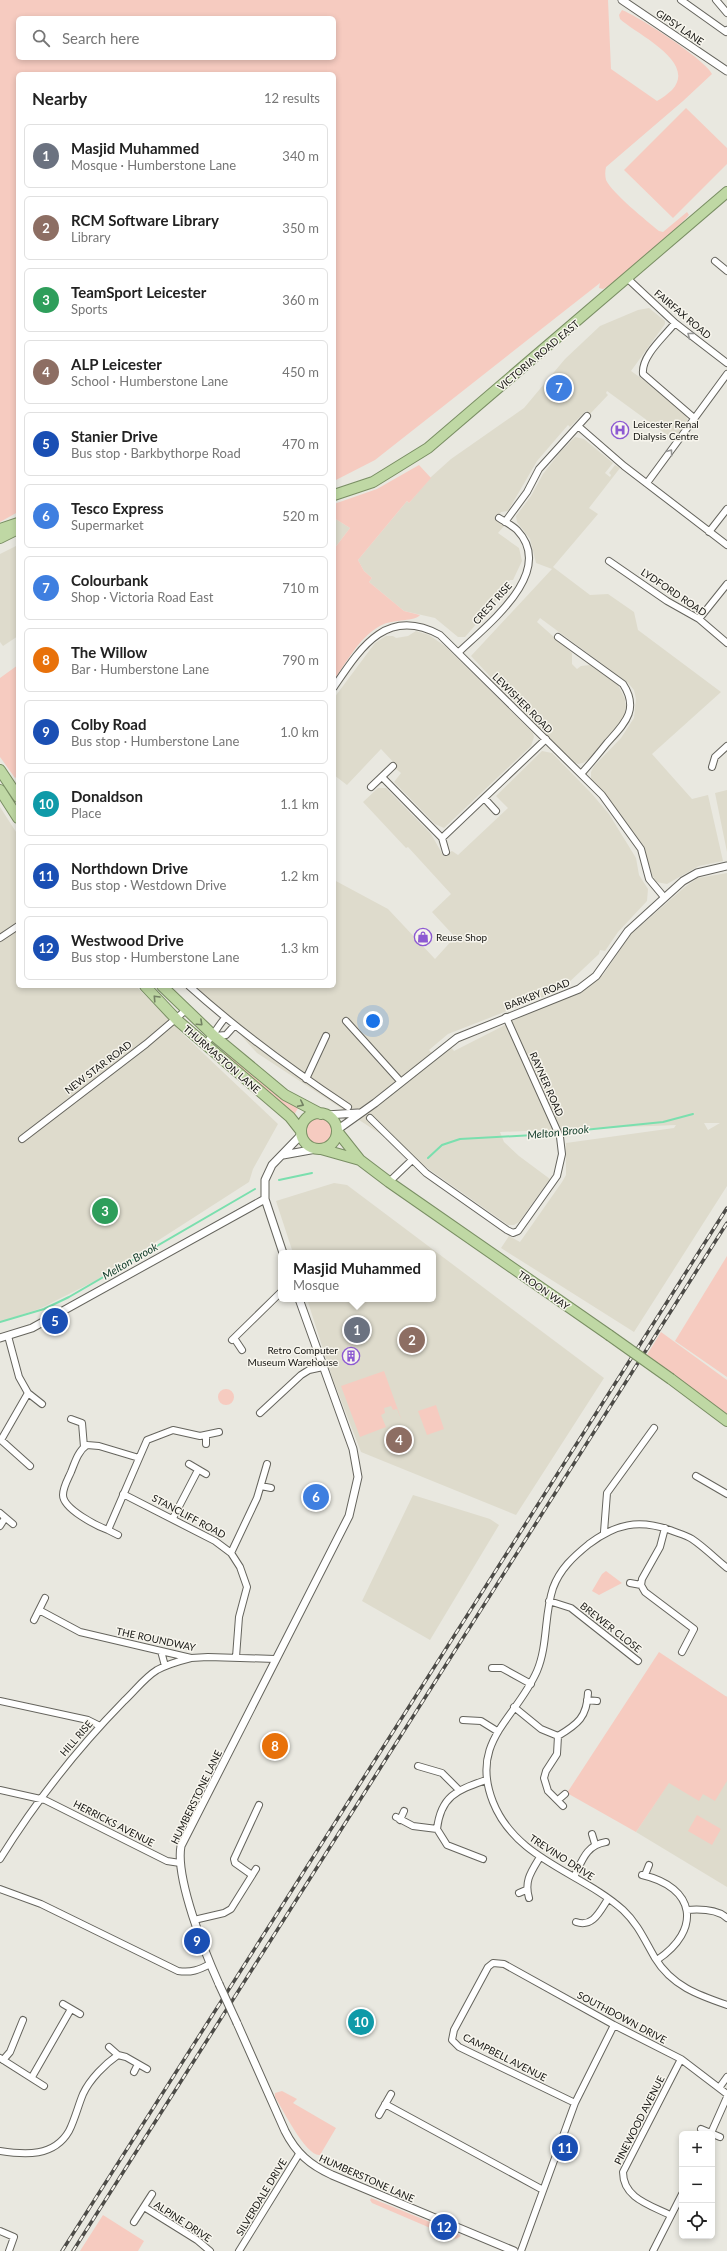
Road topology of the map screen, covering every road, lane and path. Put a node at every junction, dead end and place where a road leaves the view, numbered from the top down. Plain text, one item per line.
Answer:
1 (622, 0) edge
2 (681, 0) edge
3 (716, 0) edge
4 (727, 13) edge
5 (727, 31) edge
6 (727, 70) edge
7 (727, 192) edge
8 (715, 261) dead end
9 (727, 271) edge
10 (628, 279) junction
11 (675, 323) junction
12 (727, 363) edge
13 (727, 374) edge
14 (587, 416) dead end
15 (694, 418) junction
16 (578, 426) junction
17 (647, 483) junction
18 (336, 494) edge
19 (727, 509) edge
20 (499, 518) dead end
21 (505, 522) junction
22 (16, 524) edge
23 (0, 529) edge
24 (16, 530) edge
25 (709, 532) junction
26 (0, 538) edge
27 (727, 545) edge
28 (609, 561) dead end
29 (727, 584) edge
30 (699, 619) junction
31 (558, 637) dead end
32 (727, 643) edge
33 (459, 652) junction
34 (336, 683) edge
35 (546, 739) junction
36 (727, 746) edge
37 (393, 766) dead end
38 (712, 767) dead end
39 (0, 770) edge
40 (581, 774) junction
41 (382, 777) junction
42 (371, 787) dead end
43 (0, 790) edge
44 (16, 794) edge
45 (485, 799) junction
46 (496, 811) dead end
47 (16, 815) edge
48 (442, 838) junction
49 (446, 852) dead end
50 (727, 866) edge
51 (664, 897) junction
52 (16, 927) edge
53 (0, 938) edge
54 (147, 988) edge
55 (164, 988) edge
56 (191, 988) edge
57 (186, 1010) junction
58 (506, 1017) junction
59 (225, 1018) junction
60 (177, 1020) junction
61 (346, 1021) dead end
62 (234, 1026) junction
63 (214, 1036) junction
64 (326, 1036) dead end
65 (204, 1045) junction
66 (306, 1079) junction
67 (401, 1082) junction
68 (348, 1107) dead end
69 (358, 1113) junction
70 (323, 1114) junction
71 (370, 1118) dead end
72 (337, 1130) junction
73 (302, 1132) junction
74 (22, 1139) dead end
75 (318, 1149) junction
76 (283, 1156) junction
77 (360, 1160) junction
78 (412, 1160) junction
79 (389, 1182) junction
80 (265, 1199) junction
81 (282, 1250) edge
82 (278, 1295) edge
83 (300, 1302) edge
84 (8, 1336) junction
85 (0, 1338) edge
86 (242, 1350) dead end
87 (323, 1367) junction
88 (28, 1393) junction
89 (42, 1404) dead end
90 (266, 1408) junction
91 (260, 1413) dead end
92 (270, 1414) dead end
93 (71, 1419) dead end
94 (727, 1421) edge
95 (654, 1428) dead end
96 (219, 1432) dead end
97 (206, 1436) junction
98 (0, 1441) edge
99 (206, 1444) dead end
100 (84, 1447) junction
101 (139, 1458) junction
102 (189, 1464) dead end
103 (267, 1464) dead end
104 (30, 1466) dead end
105 (198, 1470) junction
106 (206, 1474) dead end
107 (696, 1476) dead end
108 (261, 1486) junction
109 (271, 1488) dead end
110 (123, 1494) junction
111 (727, 1494) edge
112 (2, 1515) edge
113 (173, 1518) junction
114 (13, 1524) dead end
115 (0, 1526) edge
116 (664, 1528) junction
117 (108, 1530) junction
118 (604, 1532) junction
119 (118, 1535) dead end
120 (231, 1553) junction
121 (727, 1568) edge
122 (630, 1583) dead end
123 (641, 1585) junction
124 (45, 1598) dead end
125 (549, 1601) junction
126 (39, 1610) junction
127 (34, 1620) dead end
128 (161, 1651) junction
129 (682, 1652) dead end
130 (236, 1657) junction
131 (191, 1658) junction
132 (276, 1659) junction
133 (502, 1660) dead end
134 (638, 1661) dead end
135 (165, 1666) junction
136 (492, 1668) dead end
137 (502, 1668) junction
138 (531, 1684) junction
139 (0, 1701) edge
140 (597, 1701) dead end
141 (514, 1707) junction
142 (463, 1720) dead end
143 (100, 1726) junction
144 (497, 1731) junction
145 (558, 1736) junction
146 (418, 1766) dead end
147 (486, 1780) junction
148 (0, 1790) edge
149 (459, 1790) junction
150 (565, 1794) dead end
151 (39, 1798) junction
152 (558, 1800) junction
153 (259, 1805) dead end
154 (564, 1806) dead end
155 (404, 1811) dead end
156 (438, 1829) junction
157 (592, 1834) dead end
158 (606, 1842) dead end
159 (595, 1844) junction
160 (476, 1856) junction
161 (540, 1857) junction
162 (0, 1858) edge
163 (483, 1859) dead end
164 (180, 1863) junction
165 (472, 1863) dead end
166 (649, 1865) dead end
167 (256, 1868) dead end
168 (252, 1875) junction
169 (574, 1877) junction
170 (0, 1889) edge
171 (526, 1890) junction
172 (518, 1893) dead end
173 (529, 1898) dead end
174 (608, 1899) junction
175 (687, 1910) junction
176 (727, 1918) edge
177 (194, 1920) junction
178 (576, 1922) dead end
179 (584, 1924) junction
180 (585, 1931) dead end
181 (657, 1960) junction
182 (210, 1964) junction
183 (504, 1964) joint
184 (63, 2004) dead end
185 (727, 2004) edge
186 (71, 2009) junction
187 (80, 2014) dead end
188 (23, 2020) dead end
189 (614, 2025) junction
190 (109, 2047) dead end
191 (118, 2055) junction
192 (681, 2058) junction
193 (2, 2059) edge
194 (138, 2064) junction
195 (147, 2069) dead end
196 (134, 2072) dead end
197 (32, 2077) junction
198 (727, 2077) edge
199 (44, 2086) dead end
200 (719, 2088) junction
201 (391, 2094) dead end
202 (727, 2095) edge
203 (575, 2103) junction
204 (385, 2104) junction
205 (380, 2115) dead end
206 (701, 2129) dead end
207 (706, 2131) edge
208 (712, 2131) edge
209 (715, 2135) edge
210 (720, 2137) dead end
211 (0, 2151) edge
212 (299, 2154) junction
213 (543, 2190) junction
214 (152, 2194) dead end
215 (679, 2199) edge
216 (144, 2207) junction
217 (670, 2215) junction
218 (134, 2222) dead end
219 (0, 2231) edge
220 (9, 2251) edge
221 (210, 2251) edge
222 (239, 2251) edge
223 (514, 2251) edge
224 (521, 2251) edge
225 (653, 2251) edge

1 - 6 street, GIPSY LANE
2 - 5 street
3 - 4 street
7 - 10 highway, VICTORIA ROAD EAST
8 - 9 street
10 - 11 street, FAIRFAX ROAD
10 - 18 highway, VICTORIA ROAD EAST
12 -> 11 street, FAIRFAX ROAD
11 - 15 street
13 - 15 street
14 - 16 street
17 -> 15 street
16 - 17 street
16 - 21 street
17 - 25 street
19 - 25 street
20 - 21 street, CREST RISE
21 - 33 street, CREST RISE
22 - 23 highway
24 - 26 highway
25 - 27 street
28 - 30 street, LYDFORD ROAD
29 - 30 street
30 - 32 street, LYDFORD ROAD
31 - 40 street
33 - 34 street, LEWISHER ROAD
33 - 35 street, LEWISHER ROAD
35 - 40 street, LEWISHER ROAD
35 - 45 street
36 - 38 street
37 - 41 street
39 - 44 highway
40 - 51 street, LEWISHER ROAD
41 - 42 street
41 - 48 street
43 - 47 highway
45 - 46 street
45 - 48 street
48 - 49 street
50 - 51 street, BARKBY ROAD
51 - 58 street, BARKBY ROAD
52 - 53 street
60 -> 54 highway, THURMASTON LANE
55 - 57 highway, THURMASTON LANE
56 - 59 street
57 - 60 street, NEW STAR ROAD
57 -> 63 highway, THURMASTON LANE
58 - 67 street, BARKBY ROAD
58 - 78 street, RAYNER ROAD
59 - 62 street
59 - 63 street
60 - 65 highway, THURMASTON LANE
60 - 74 street, NEW STAR ROAD
61 - 67 street
62 - 63 street
62 - 66 street
63 - 65 street
63 -> 70 highway, THURMASTON LANE
64 - 66 street
65 - 73 highway, THURMASTON LANE
66 - 68 street
67 - 69 street, BARKBY ROAD
69 - 70 street, BARKBY ROAD
69 - 72 street, BARKBY ROAD
70 - 72 highway
70 - 73 highway
71 - 78 street
72 - 75 highway
72 - 77 highway, TROON WAY
73 - 75 highway
73 - 76 street
75 - 76 street
75 - 77 highway, TROON WAY
76 - 80 street
77 - 79 highway, TROON WAY
78 - 79 street
79 - 94 highway, TROON WAY, bridge
80 - 81 street
80 - 84 street
82 - 86 street
83 - 87 street, HUMBERSTONE LANE
84 - 85 street
84 - 88 street
87 - 90 street
87 - 132 street, HUMBERSTONE LANE
88 - 89 street
88 - 98 street
90 - 91 street
90 - 92 street
93 - 100 street
95 - 118 street
96 - 97 street
97 - 99 street
97 - 101 street
98 - 104 street
100 - 101 street
100 - 117 street
101 - 110 street
102 - 105 street
103 - 108 street
105 - 106 street
105 - 113 street
107 - 111 street
108 - 109 street
108 - 120 street
110 - 113 street, STANCLIFF ROAD
110 - 117 street
112 - 114 street
112 - 115 street
113 - 120 street, STANCLIFF ROAD
116 - 118 street, TREVINO DRIVE
116 - 121 street, TREVINO DRIVE
116 - 123 street
117 - 119 street
118 - 125 street, TREVINO DRIVE
120 - 130 street, STANCLIFF ROAD
122 - 123 street
123 - 129 street
124 - 126 street
125 - 134 street, BREWER CLOSE
125 - 138 street, TREVINO DRIVE
126 - 127 street
126 - 128 street, THE ROUNDWAY
128 - 131 street, THE ROUNDWAY
128 - 135 street
130 - 131 street, THE ROUNDWAY
130 - 132 street, THE ROUNDWAY
131 - 135 street, HILL RISE
132 - 164 street, HUMBERSTONE LANE
133 - 137 street
135 - 143 street, HILL RISE
136 - 137 street
137 - 138 street
138 - 141 street, TREVINO DRIVE
139 - 143 street
140 - 145 street
141 - 144 street, TREVINO DRIVE
141 - 145 street
142 - 144 street
143 - 151 street, HILL RISE
144 - 147 street, TREVINO DRIVE
145 - 152 street
146 - 149 street
147 - 149 street
147 - 161 street, TREVINO DRIVE
148 - 151 street, HERRICKS AVENUE
149 - 156 street
150 - 152 street
151 - 162 street, HILL RISE
151 - 164 street, HERRICKS AVENUE
152 - 154 street
153 - 168 street
155 - 156 street
156 - 160 street
157 - 159 street
158 - 159 street
159 - 169 street
160 - 163 street
160 - 165 street
161 - 169 street, TREVINO DRIVE
161 - 171 street
164 - 177 street, HUMBERSTONE LANE
166 - 175 street
167 - 168 street
168 - 177 street
169 - 174 street, TREVINO DRIVE
170 - 182 street
171 - 172 street
171 - 173 street
174 - 179 street
174 - 181 street, TREVINO DRIVE
175 - 176 street
175 - 181 street
177 - 182 street, HUMBERSTONE LANE
178 - 179 street
179 - 180 street
181 - 185 street, TREVINO DRIVE
182 - 212 street, HUMBERSTONE LANE, bridge
183 - 189 street, SOUTHDOWN DRIVE
183 - 203 street, CAMPBELL AVENUE
184 - 186 street
186 - 187 street
186 - 197 street
188 - 193 street
189 - 192 street, SOUTHDOWN DRIVE
189 - 203 street
190 - 191 street
191 - 194 street
191 - 211 street
192 - 200 street, SOUTHDOWN DRIVE
192 - 217 street, PINEWOOD AVENUE
193 - 197 street
194 - 195 street
194 - 196 street
197 - 199 street
198 - 200 street
200 - 202 street, SOUTHDOWN DRIVE
201 - 204 street
202 - 208 street
203 - 213 street
204 - 205 street
204 - 213 street
206 - 207 street
209 - 210 street
212 - 222 street, SILVERDALE DRIVE
212 - 223 street, HUMBERSTONE LANE
213 - 224 street
214 - 216 street
215 - 217 street
216 - 218 street
216 - 221 street, ALPINE DRIVE
217 - 225 street
219 - 220 street

